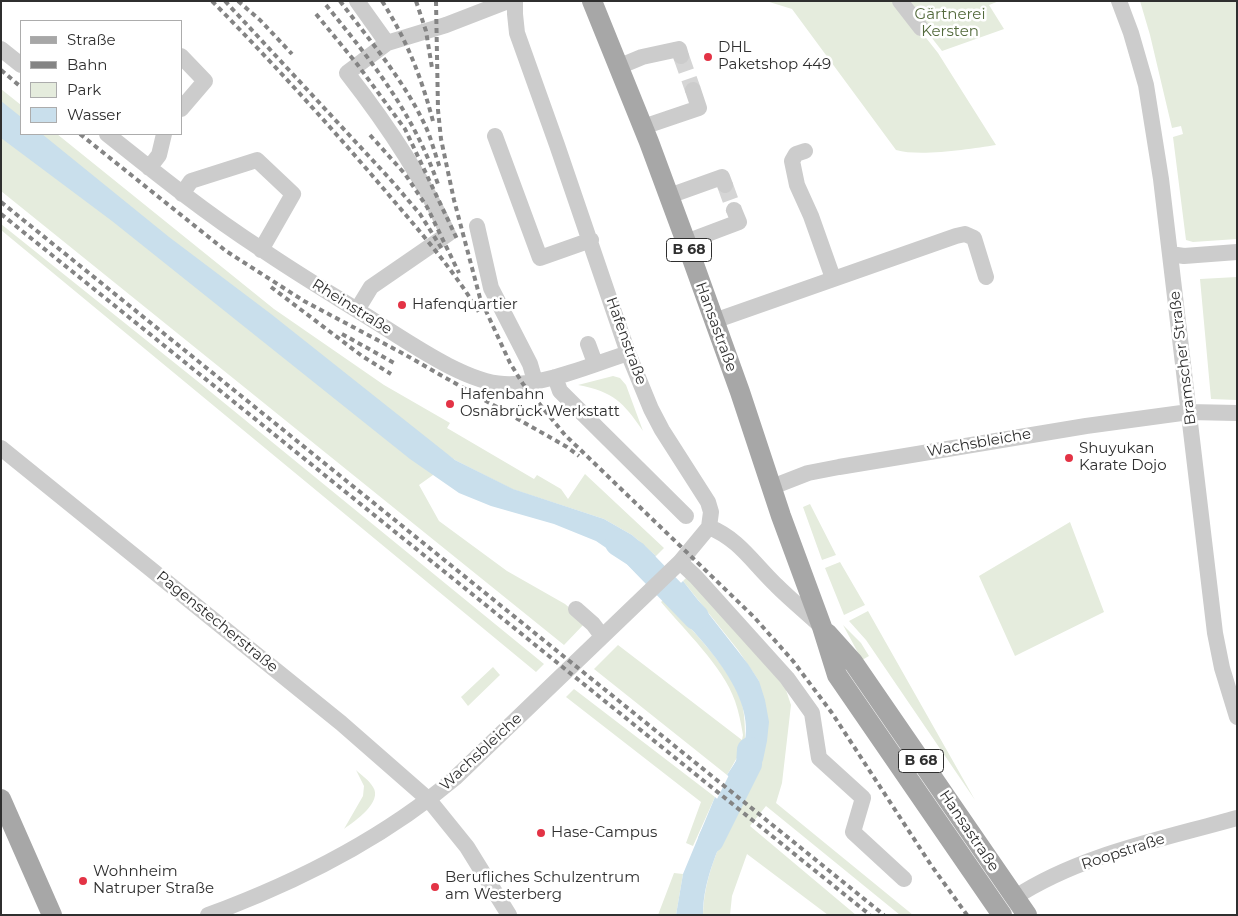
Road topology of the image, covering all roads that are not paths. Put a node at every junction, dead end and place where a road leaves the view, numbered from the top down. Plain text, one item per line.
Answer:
1 (357, 1) edge
2 (508, 1) edge
3 (515, 1) edge
4 (592, 1) edge
5 (900, 1) edge
6 (1119, 1) edge
7 (921, 28) dead end
8 (387, 43) junction
9 (1, 49) edge
10 (681, 56) dead end
11 (182, 57) edge
12 (20, 64) edge
13 (618, 67) junction
14 (693, 90) tunnel mouth
15 (182, 108) edge
16 (643, 127) junction
17 (108, 135) edge
18 (164, 135) edge
19 (495, 136) dead end
20 (805, 151) dead end
21 (149, 168) junction
22 (725, 185) dead end
23 (182, 194) junction
24 (669, 196) junction
25 (734, 210) tunnel mouth
26 (477, 226) dead end
27 (591, 240) junction
28 (686, 242) junction
29 (261, 250) junction
30 (1237, 252) edge
31 (1170, 254) junction
32 (986, 276) dead end
33 (833, 278) junction
34 (357, 310) junction
35 (714, 321) junction
36 (588, 344) dead end
37 (628, 352) junction
38 (595, 364) junction
39 (555, 377) junction
40 (535, 381) junction
41 (1189, 412) junction
42 (1237, 413) edge
43 (1, 448) edge
44 (772, 487) junction
45 (686, 516) dead end
46 (709, 527) junction
47 (678, 564) junction
48 (576, 609) dead end
49 (822, 628) junction
50 (602, 636) junction
51 (1237, 717) edge
52 (1, 799) edge
53 (429, 800) junction
54 (1237, 818) edge
55 (904, 879) dead end
56 (1014, 898) junction
57 (212, 914) edge
58 (52, 915) edge
59 (509, 915) edge
60 (1002, 915) edge
61 (1027, 915) edge

1 - 8 street
2 - 8 street
3 - 27 street, Hafenstraße
4 - 13 main road, Hansastraße / B 68
5 - 7 street
6 - 31 street, Bramscher Straße
8 - 34 street
9 - 12 street
10 - 13 street
11 - 15 street
13 - 16 main road, Hansastraße / B 68
14 - 16 street
16 - 24 main road, Hansastraße / B 68
17 - 21 street, Rheinstraße
18 - 21 street
19 - 27 street
20 - 33 street
21 - 23 street, Rheinstraße
22 - 24 street
23 - 29 street, Rheinstraße
23 - 29 street
24 - 28 main road, Hansastraße / B 68
25 - 28 street
26 - 40 street
27 - 37 street, Hafenstraße
28 - 35 main road, Hansastraße / B 68
29 - 34 street, Rheinstraße
30 - 31 street
31 - 41 street, Bramscher Straße
32 - 33 street
33 - 35 street
34 - 40 street, Rheinstraße
35 - 44 main road, Hansastraße / B 68
36 - 38 street
37 - 38 street, Rheinstraße
37 - 46 street, Hafenstraße
38 - 39 street, Rheinstraße
39 - 40 street, Rheinstraße
39 - 45 street
41 - 42 street, Wachsbleiche
41 - 44 street, Wachsbleiche
41 - 51 street, Bramscher Straße
43 - 53 street, Pagenstecherstraße
44 - 49 main road, Hansastraße / B 68
46 - 47 street, Wachsbleiche
46 - 49 street
47 - 50 street, Wachsbleiche
47 - 55 street
48 - 50 street
49 - 56 main road, Hansastraße / B 68
49 - 60 main road, Hansastraße / B 68
50 - 53 street, Wachsbleiche
52 - 58 main road
53 - 57 street, Wachsbleiche
53 - 59 street, Pagenstecherstraße
54 - 56 street, Roopstraße
56 - 61 main road, Hansastraße / B 68

